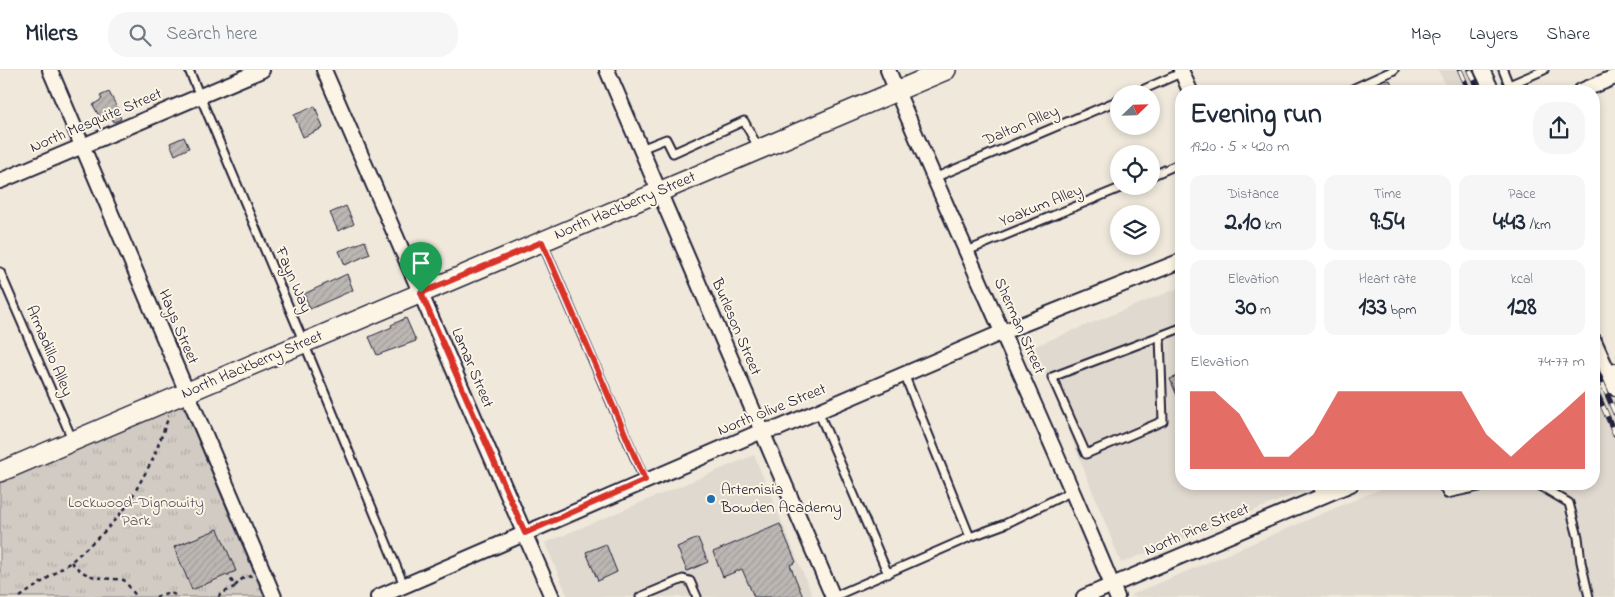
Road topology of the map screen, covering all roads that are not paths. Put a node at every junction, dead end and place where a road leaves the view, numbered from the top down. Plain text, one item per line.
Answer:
1 (50, 70) edge
2 (189, 70) edge
3 (262, 70) edge
4 (324, 70) edge
5 (607, 70) edge
6 (888, 70) edge
7 (946, 70) edge
8 (1394, 70) edge
9 (1482, 70) edge
10 (1503, 70) edge
11 (1544, 70) edge
12 (1184, 71) edge
13 (1612, 79) edge
14 (1153, 85) edge
15 (1188, 85) edge
16 (1361, 85) edge
17 (1489, 85) edge
18 (1596, 85) edge
19 (897, 91) junction
20 (200, 96) junction
21 (1110, 104) edge
22 (82, 147) junction
23 (641, 149) junction
24 (759, 149) junction
25 (1175, 166) edge
26 (1160, 172) edge
27 (934, 178) junction
28 (0, 181) edge
29 (659, 192) junction
30 (1110, 192) edge
31 (542, 242) junction
32 (966, 251) junction
33 (1175, 263) edge
34 (0, 272) edge
35 (421, 293) junction
36 (1175, 330) edge
37 (1003, 332) junction
38 (1160, 336) junction
39 (304, 343) junction
40 (1600, 352) edge
41 (1612, 373) edge
42 (904, 374) junction
43 (1600, 378) edge
44 (1615, 388) edge
45 (187, 392) junction
46 (818, 411) junction
47 (762, 432) junction
48 (73, 441) junction
49 (0, 472) edge
50 (645, 480) junction
51 (1318, 490) edge
52 (1337, 490) edge
53 (1445, 490) edge
54 (1465, 490) edge
55 (1547, 490) edge
56 (1072, 491) junction
57 (1321, 497) junction
58 (525, 533) junction
59 (970, 537) junction
60 (888, 574) junction
61 (404, 585) junction
62 (1115, 591) edge
63 (382, 596) edge
64 (274, 597) edge
65 (552, 597) edge
66 (640, 597) edge
67 (697, 597) edge
68 (833, 597) edge
69 (1084, 597) edge
70 (1589, 597) edge

1 - 22 street, Hays Street
2 - 20 lane, Fayn Way
3 - 20 street, North Mesquite Street
4 - 35 street, Lamar Street
5 - 23 street, Burleson Street
6 - 19 street, Sherman Street
7 - 19 main road, North Hackberry Street
8 - 16 lane
9 - 17 street
10 - 11 lane
12 - 14 lane
12 - 15 street
13 - 18 street
19 - 24 main road, North Hackberry Street
19 - 27 street, Sherman Street
20 - 22 street, North Mesquite Street
20 - 39 lane, Fayn Way
21 - 27 lane, Dalton Alley
22 - 28 street, North Mesquite Street
22 - 45 street, Hays Street
23 - 24 lane
23 - 29 street, Burleson Street
24 - 29 main road, North Hackberry Street
25 - 26 lane
27 - 32 street, Sherman Street
29 - 31 main road, North Hackberry Street
29 - 47 street, Burleson Street
30 - 32 lane, Yoakum Alley
31 - 35 main road, North Hackberry Street
31 - 50 lane
32 - 37 street, Sherman Street
33 - 37 street, North Olive Street
34 - 48 lane, Armadillo Alley
35 - 39 main road, North Hackberry Street
35 - 58 street, Lamar Street
36 - 38 lane
37 - 42 street, North Olive Street
37 - 56 street, Sherman Street
38 - 38 lane
39 - 45 main road, North Hackberry Street
39 - 61 lane, Fayn Way
40 - 41 street
41 - 43 street
41 - 44 street
42 - 46 street, North Olive Street
42 - 59 lane
45 - 48 main road, North Hackberry Street
45 - 64 street, Hays Street
46 - 47 street, North Olive Street
46 - 60 lane
47 - 50 street, North Olive Street
47 - 68 street, Burleson Street
48 - 49 main road, North Hackberry Street
50 - 58 street, North Olive Street
51 - 57 lane
52 - 57 street, North Pine Street
53 - 54 lane
55 - 70 lane
56 - 59 lane
56 - 62 street, Sherman Street
57 - 62 street, North Pine Street
58 - 61 street, North Olive Street
58 - 65 street, Lamar Street
59 - 60 lane
60 - 68 lane
61 - 63 street, North Olive Street
62 - 69 street, North Pine Street
66 - 67 lane

